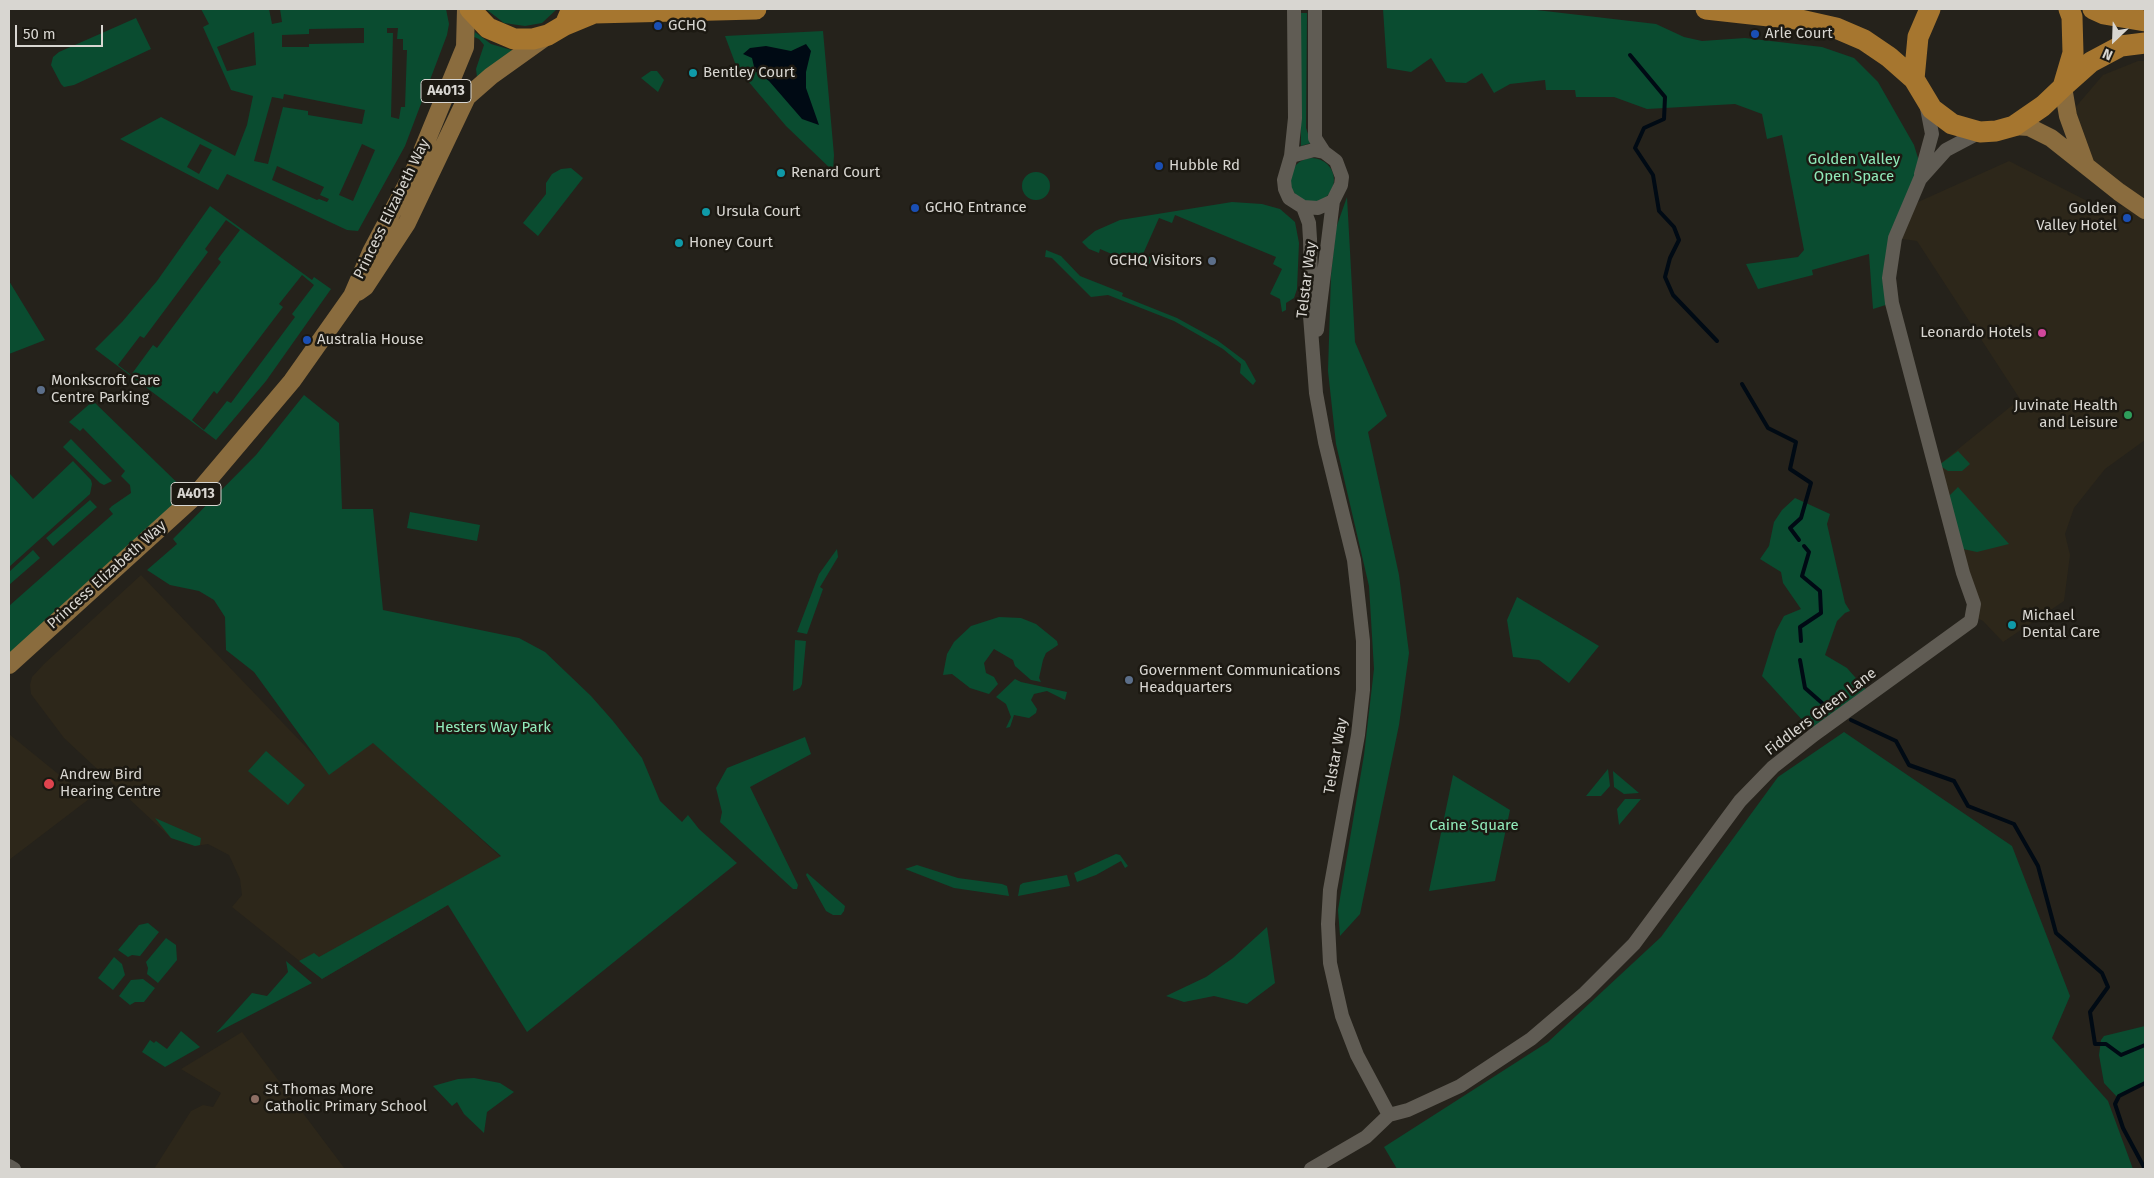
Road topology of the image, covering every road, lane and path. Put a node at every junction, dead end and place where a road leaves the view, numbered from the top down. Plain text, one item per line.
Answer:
1 (466, 9) edge
2 (470, 9) edge
3 (756, 9) edge
4 (1315, 9) edge
5 (1706, 9) edge
6 (1930, 9) edge
7 (2069, 9) edge
8 (2093, 9) edge
9 (1292, 13) edge
10 (2145, 21) edge
11 (562, 23) edge
12 (2145, 44) edge
13 (1919, 87) junction
14 (2063, 87) junction
15 (2014, 126) junction
16 (1980, 132) junction
17 (1324, 152) junction
18 (1291, 156) junction
19 (2087, 166) junction
20 (1920, 179) junction
21 (1333, 201) junction
22 (1303, 207) junction
23 (2145, 210) edge
24 (352, 296) junction
25 (1314, 364) junction
26 (9, 665) edge
27 (1389, 1115) junction
28 (9, 1166) edge
29 (14, 1169) edge
30 (1311, 1169) edge

1 - 24 main road, Princess Elizabeth Way / A4013
2 - 11 highway
3 - 11 highway
4 - 17 street
5 - 13 highway
6 - 13 highway
7 - 14 highway
8 - 10 highway
9 - 18 street
11 - 24 main road, Princess Elizabeth Way / A4013
12 - 14 highway
13 - 16 highway
13 - 20 street, Fiddlers Green Lane
14 - 15 highway
14 - 19 main road
15 - 16 highway
15 - 19 main road
16 - 20 street, Fiddlers Green Lane
17 - 18 street
17 - 21 street
18 - 22 street
19 - 23 main road
20 - 27 street, Fiddlers Green Lane
21 - 22 street
21 - 25 street, Telstar Way
22 - 25 street, Telstar Way
24 - 26 main road, Princess Elizabeth Way / A4013
25 - 27 street, Telstar Way
27 - 30 street, Fiddlers Green Lane
28 - 29 street

